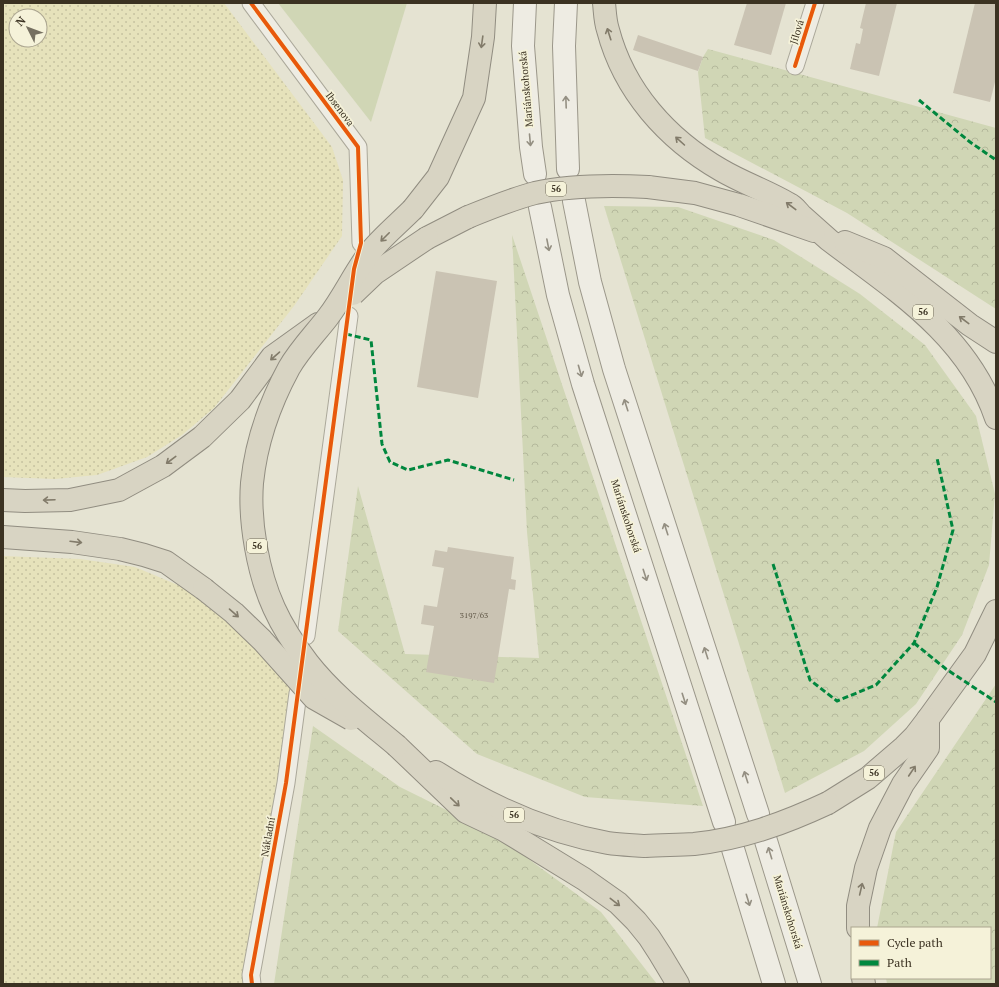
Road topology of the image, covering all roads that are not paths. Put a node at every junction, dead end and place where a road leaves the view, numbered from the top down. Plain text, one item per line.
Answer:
1 (251, 3) edge
2 (485, 3) edge
3 (525, 3) edge
4 (566, 3) edge
5 (604, 3) edge
6 (815, 3) edge
7 (795, 66) dead end
8 (568, 168) dead end
9 (535, 174) dead end
10 (574, 201) dead end
11 (540, 207) dead end
12 (820, 232) junction
13 (361, 243) dead end
14 (339, 316) junction
15 (996, 342) edge
16 (996, 418) edge
17 (3, 500) edge
18 (3, 537) edge
19 (996, 612) edge
20 (306, 636) dead end
21 (298, 693) dead end
22 (921, 742) junction
23 (397, 746) junction
24 (758, 814) dead end
25 (724, 822) dead end
26 (766, 841) dead end
27 (732, 849) dead end
28 (858, 927) edge
29 (252, 984) edge
30 (678, 984) edge
31 (774, 984) edge
32 (810, 984) edge

1 - 13 street, Ibsenova
2 -> 14 highway, bridge
3 -> 9 main road, Mariánskohorská
8 -> 4 main road
12 -> 5 highway
6 - 7 street, Jílová
24 -> 10 main road
11 -> 25 main road, Mariánskohorská
12 - 14 highway, 56, bridge
15 -> 12 highway, 56
12 - 16 highway, 56
14 -> 17 highway, 56, bridge
14 - 20 street
14 - 23 highway, 56, bridge
18 -> 23 highway, 56, bridge
19 - 22 highway
21 - 29 street, Nákladní
22 - 23 highway, 56, bridge
28 -> 22 highway
23 -> 30 highway
32 -> 26 main road, Mariánskohorská
27 -> 31 main road

